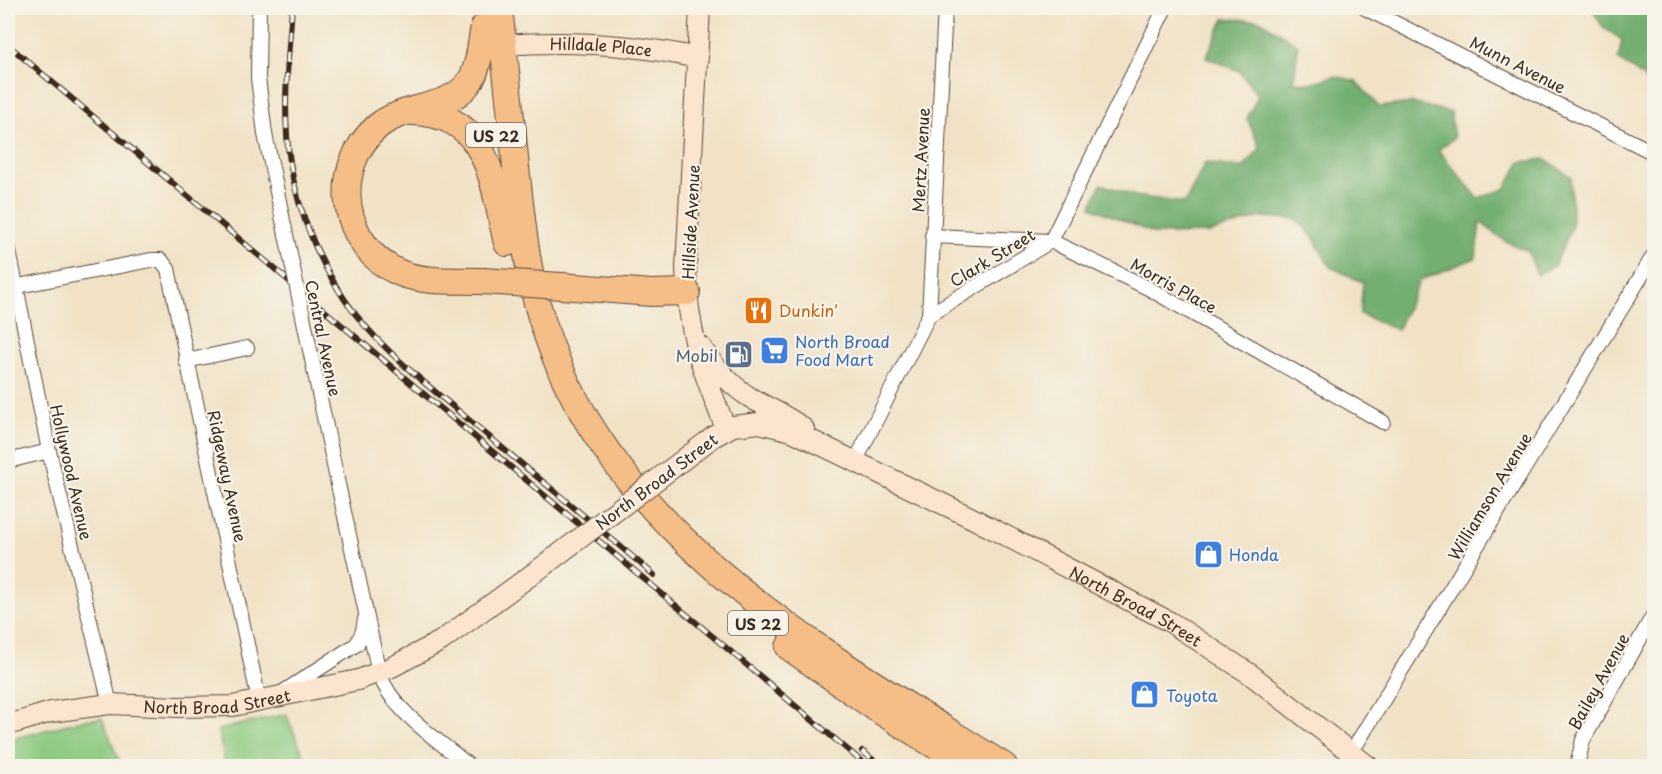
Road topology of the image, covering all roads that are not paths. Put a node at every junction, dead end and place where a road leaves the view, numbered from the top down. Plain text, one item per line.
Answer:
1 (259, 8) edge
2 (700, 8) edge
3 (945, 8) edge
4 (1165, 8) edge
5 (1365, 8) edge
6 (489, 14) edge
7 (503, 45) junction
8 (698, 58) junction
9 (406, 112) junction
10 (1654, 153) edge
11 (932, 236) junction
12 (1051, 241) junction
13 (507, 243) junction
14 (8, 246) edge
15 (1654, 255) edge
16 (12, 287) edge
17 (687, 292) junction
18 (929, 315) junction
19 (692, 333) junction
20 (247, 348) dead end
21 (186, 362) junction
22 (1383, 422) dead end
23 (726, 429) junction
24 (822, 444) junction
25 (50, 451) junction
26 (856, 460) junction
27 (8, 461) edge
28 (366, 611) junction
29 (1654, 614) edge
30 (379, 673) junction
31 (267, 699) junction
32 (110, 704) junction
33 (8, 725) edge
34 (1351, 753) junction
35 (469, 766) edge
36 (968, 766) edge
37 (1004, 766) edge
38 (1368, 766) edge
39 (1576, 766) edge

1 - 28 street, Central Avenue, bridge
2 - 8 main road, Hillside Avenue
3 - 11 street, Mertz Avenue
4 - 12 street, Clark Street
5 - 10 street, Munn Avenue
6 - 7 highway, US 22
6 - 9 highway
6 - 13 highway, US 22
7 - 8 main road, Hilldale Place
7 - 37 highway, US 22
8 - 17 main road, Hillside Avenue
9 - 13 highway
9 - 17 highway, bridge
11 - 12 street, Morris Place
11 - 18 street, Mertz Avenue
12 - 18 street, Clark Street
12 - 22 street, Morris Place
13 - 36 highway, US 22
14 - 16 street, Hollywood Avenue
15 - 34 street, Williamson Avenue
16 - 21 street, Ridgeway Avenue
16 - 25 street, Hollywood Avenue
17 - 19 main road, Hillside Avenue
18 - 26 street
19 - 23 main road, Hillside Avenue
19 - 24 main road
20 - 21 street
21 - 31 street, Ridgeway Avenue
23 - 24 main road, North Broad Street
23 - 30 main road, North Broad Street, bridge
24 - 26 main road, North Broad Street
25 - 27 street
25 - 32 street, Hollywood Avenue
26 - 34 main road, North Broad Street
28 - 30 street, Central Avenue
28 - 31 street
29 - 39 street, Bailey Avenue
30 - 31 main road, North Broad Street
30 - 35 street, Central Avenue
31 - 32 main road, North Broad Street
32 - 33 main road, North Broad Street
34 - 38 main road, North Broad Street

